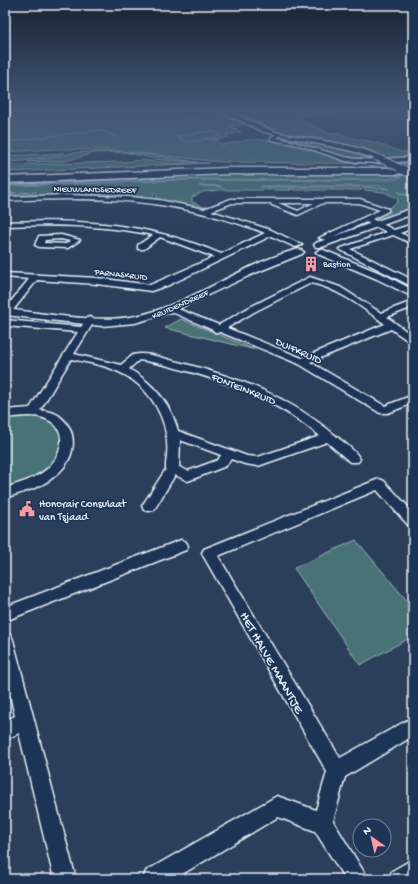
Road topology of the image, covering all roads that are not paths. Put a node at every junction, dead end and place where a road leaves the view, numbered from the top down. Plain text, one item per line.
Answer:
1 (316, 149) edge
2 (353, 149) edge
3 (413, 159) edge
4 (213, 163) dead end
5 (282, 165) junction
6 (413, 166) edge
7 (413, 172) edge
8 (5, 174) edge
9 (5, 180) edge
10 (5, 199) edge
11 (265, 201) junction
12 (325, 201) junction
13 (207, 210) junction
14 (413, 211) edge
15 (366, 219) junction
16 (5, 224) edge
17 (72, 224) junction
18 (377, 225) junction
19 (413, 226) edge
20 (393, 232) junction
21 (271, 233) junction
22 (159, 234) junction
23 (61, 237) dead end
24 (413, 242) edge
25 (141, 247) dead end
26 (323, 247) junction
27 (299, 248) junction
28 (221, 256) junction
29 (5, 275) edge
30 (35, 277) junction
31 (97, 282) junction
32 (413, 284) edge
33 (91, 290) dead end
34 (413, 294) edge
35 (413, 304) edge
36 (170, 309) junction
37 (6, 316) edge
38 (381, 316) junction
39 (74, 319) junction
40 (88, 325) junction
41 (392, 325) junction
42 (67, 328) junction
43 (218, 330) junction
44 (413, 341) edge
45 (69, 356) junction
46 (302, 362) junction
47 (122, 370) junction
48 (413, 399) edge
49 (33, 412) junction
50 (5, 414) edge
51 (173, 432) junction
52 (328, 437) junction
53 (228, 453) junction
54 (354, 459) dead end
55 (172, 469) junction
56 (5, 493) edge
57 (149, 506) dead end
58 (413, 521) edge
59 (181, 546) dead end
60 (5, 614) edge
61 (5, 640) edge
62 (25, 720) junction
63 (413, 726) edge
64 (5, 731) edge
65 (337, 771) junction
66 (325, 814) junction
67 (413, 870) edge
68 (65, 879) edge
69 (154, 879) edge
70 (357, 879) edge
71 (400, 879) edge

1 - 3 street
2 - 7 street, bridge
4 - 5 highway
5 - 6 highway
5 - 8 highway
7 - 9 highway
10 - 13 street, NIEUWLANDSEDREEF
11 - 12 street
11 - 12 street
11 - 13 street
12 - 15 street
13 - 21 street, NIEUWLANDSEDREEF
14 - 18 street
15 - 18 street
15 - 26 street
16 - 17 street
17 - 22 street
17 - 23 street
18 - 20 street
18 - 26 street
19 - 20 street
20 - 24 street
20 - 32 street
21 - 27 street, NIEUWLANDSEDREEF
21 - 28 street, PARNASKRUID
22 - 25 street
22 - 28 street
26 - 27 street
26 - 34 street
27 - 36 street, KRUIDENDREEF
28 - 31 street, PARNASKRUID
29 - 30 street, PARNASKRUID
30 - 31 street, PARNASKRUID
30 - 37 street
31 - 33 street
35 - 38 street
36 - 40 street, KRUIDENDREEF
36 - 43 street, DUIFKRUID
37 - 39 street, KRUIDENDREEF
37 - 42 street, KRUIDENDREEF
38 - 41 street
38 - 43 street
39 - 40 street, KRUIDENDREEF
39 - 42 street
40 - 42 street, KRUIDENDREEF
40 - 45 street
41 - 44 street
41 - 46 street
43 - 46 street, DUIFKRUID
45 - 47 street
45 - 49 street
46 - 48 street, DUIFKRUID
47 - 51 street
47 - 52 street, FONTEINKRUID
49 - 50 street
49 - 56 street
51 - 53 street
51 - 55 street
52 - 53 street
52 - 54 street, FONTEINKRUID
53 - 55 street
55 - 57 street
58 - 65 street, HET HALVE MAANTJE
59 - 60 street
61 - 62 street
62 - 64 street
62 - 68 street
63 - 65 street
65 - 66 street
66 - 69 street
66 - 70 street
67 - 71 street

